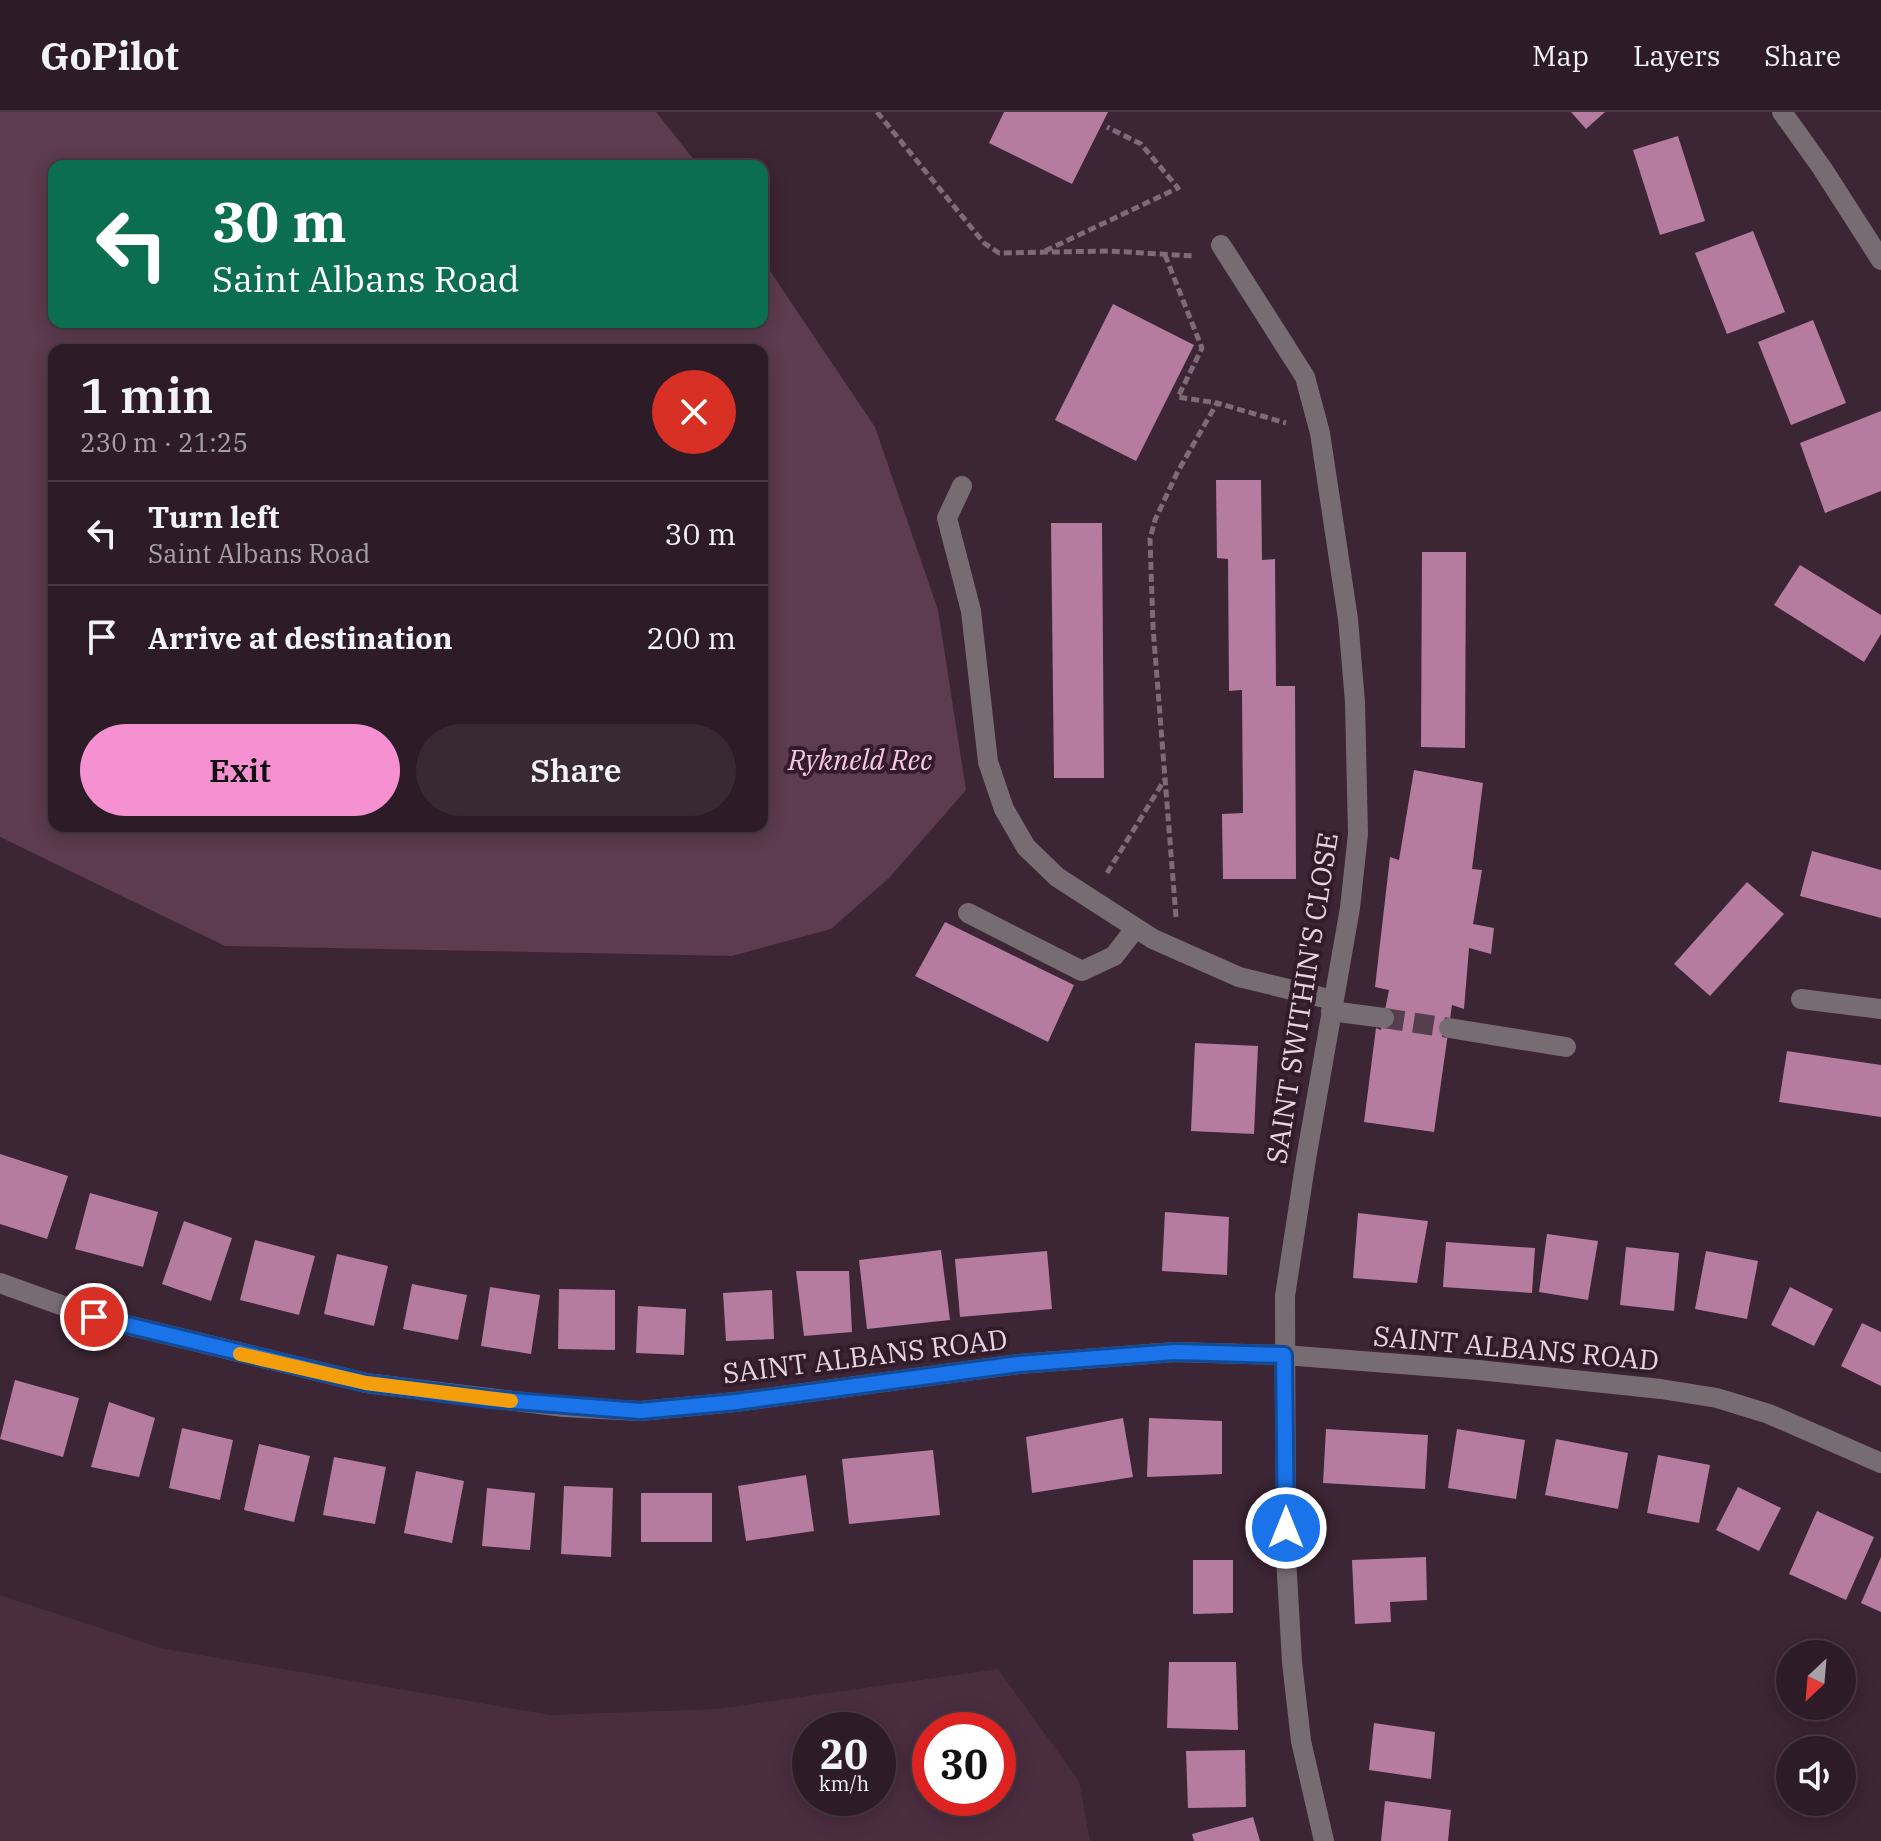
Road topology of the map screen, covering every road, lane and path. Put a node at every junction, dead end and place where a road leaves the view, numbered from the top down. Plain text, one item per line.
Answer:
1 (877, 112) edge
2 (1782, 112) edge
3 (1107, 127) dead end
4 (1221, 245) joint
5 (1041, 254) junction
6 (1165, 255) junction
7 (1881, 260) edge
8 (1217, 403) junction
9 (1320, 433) junction
10 (962, 486) dead end
11 (1166, 779) junction
12 (1090, 899) junction
13 (968, 913) dead end
14 (1135, 929) junction
15 (1178, 950) junction
16 (1801, 999) dead end
17 (1332, 1005) junction
18 (1881, 1009) edge
19 (1384, 1018) tunnel mouth
20 (1449, 1028) tunnel mouth
21 (1566, 1047) dead end
22 (0, 1283) edge
23 (1284, 1355) junction
24 (1881, 1463) edge
25 (1324, 1841) edge

1 - 5 path
2 - 7 street
3 - 5 path
4 - 6 path
4 - 9 street, SAINT SWITHIN'S CLOSE
5 - 6 path
6 - 8 path
8 - 9 path
8 - 11 path
9 - 17 street, SAINT SWITHIN'S CLOSE
10 - 12 street
11 - 12 path
11 - 15 path
12 - 14 street
13 - 14 street
14 - 15 street
15 - 17 street
16 - 18 street
17 - 19 street
17 - 23 street, SAINT SWITHIN'S CLOSE
20 - 21 street
22 - 23 street, SAINT ALBANS ROAD
23 - 24 street, SAINT ALBANS ROAD
23 - 25 street, SAINT SWITHIN'S CLOSE

